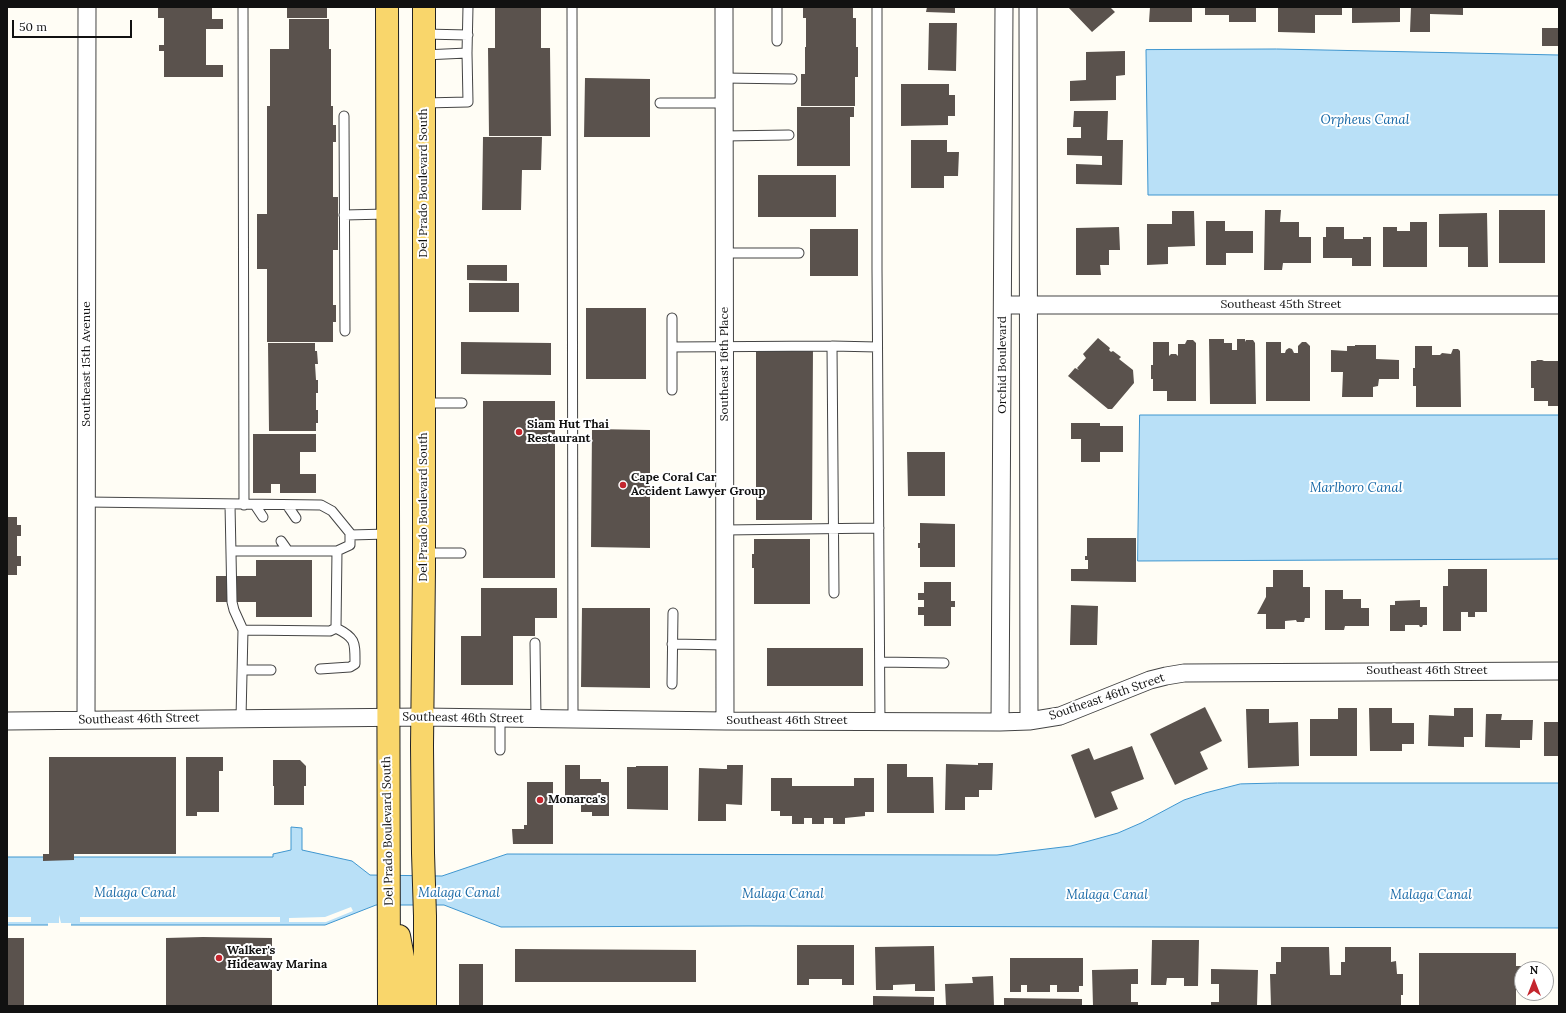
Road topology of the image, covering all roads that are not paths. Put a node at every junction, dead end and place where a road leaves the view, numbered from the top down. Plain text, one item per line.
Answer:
1 (87, 7) edge
2 (243, 7) edge
3 (387, 7) edge
4 (424, 7) edge
5 (468, 7) edge
6 (572, 7) edge
7 (724, 7) edge
8 (777, 7) edge
9 (877, 7) edge
10 (1004, 7) edge
11 (1028, 7) edge
12 (468, 35) junction
13 (777, 42) dead end
14 (424, 44) junction
15 (467, 54) junction
16 (724, 78) junction
17 (792, 79) dead end
18 (424, 102) junction
19 (660, 103) dead end
20 (724, 103) junction
21 (344, 116) dead end
22 (789, 135) dead end
23 (724, 136) junction
24 (387, 214) junction
25 (344, 215) junction
26 (725, 253) junction
27 (799, 253) dead end
28 (1003, 305) junction
29 (1559, 305) edge
30 (1027, 306) junction
31 (672, 318) dead end
32 (344, 331) dead end
33 (832, 346) junction
34 (672, 347) junction
35 (725, 347) junction
36 (877, 347) junction
37 (672, 390) dead end
38 (424, 403) junction
39 (462, 403) dead end
40 (87, 502) junction
41 (230, 505) junction
42 (244, 505) junction
43 (255, 505) junction
44 (288, 505) junction
45 (263, 517) dead end
46 (296, 518) dead end
47 (879, 528) junction
48 (833, 529) junction
49 (725, 530) junction
50 (388, 534) junction
51 (350, 535) junction
52 (281, 541) dead end
53 (311, 542) dead end
54 (231, 551) junction
55 (288, 552) junction
56 (318, 552) junction
57 (337, 552) junction
58 (424, 553) junction
59 (461, 553) dead end
60 (834, 593) dead end
61 (673, 613) dead end
62 (336, 628) junction
63 (243, 630) junction
64 (535, 643) dead end
65 (672, 644) junction
66 (725, 645) junction
67 (880, 662) junction
68 (944, 663) dead end
69 (320, 669) dead end
70 (242, 670) junction
71 (271, 670) dead end
72 (1559, 671) edge
73 (672, 684) dead end
74 (388, 717) junction
75 (422, 717) junction
76 (240, 718) junction
77 (500, 718) junction
78 (536, 718) junction
79 (573, 718) junction
80 (7, 720) edge
81 (86, 720) junction
82 (725, 721) junction
83 (1029, 721) junction
84 (880, 722) junction
85 (1000, 722) junction
86 (500, 750) dead end
87 (392, 917) junction
88 (389, 1006) edge
89 (405, 1006) edge
90 (425, 1006) edge

1 - 40 street, Southeast 15th Avenue
2 - 42 lane
3 - 24 main road, Del Prado Boulevard South
4 - 14 main road, Del Prado Boulevard South
5 - 12 lane
6 - 79 lane
7 - 16 street, Southeast 16th Place
8 - 13 lane
9 - 36 lane
10 - 28 street, Orchid Boulevard
11 - 30 street, Orchid Boulevard
12 - 14 lane
12 - 15 lane
14 - 15 lane
14 - 18 main road, Del Prado Boulevard South
15 - 18 lane
16 - 17 lane
16 - 20 street, Southeast 16th Place
18 - 38 main road, Del Prado Boulevard South
19 - 20 lane
20 - 23 street, Southeast 16th Place
21 - 25 lane
22 - 23 lane
23 - 26 street, Southeast 16th Place
24 - 25 lane
24 - 50 main road, Del Prado Boulevard South
25 - 32 lane
26 - 27 lane
26 - 35 street, Southeast 16th Place
28 - 30 street, Southeast 45th Street
28 - 85 street, Orchid Boulevard
29 - 30 street, Southeast 45th Street
30 - 83 street, Orchid Boulevard
31 - 34 lane
33 - 35 lane
33 - 36 lane
33 - 48 lane
34 - 35 lane
34 - 37 lane
35 - 49 street, Southeast 16th Place
36 - 47 lane
38 - 39 lane
38 - 58 main road, Del Prado Boulevard South
40 - 41 lane
40 - 81 street, Southeast 15th Avenue
41 - 42 lane
41 - 54 lane
42 - 43 lane
43 - 44 lane
43 - 45 lane
44 - 46 lane
44 - 51 lane
47 - 48 lane
47 - 67 lane
48 - 49 lane
48 - 60 lane
49 - 66 street, Southeast 16th Place
50 - 51 lane
50 - 74 main road, Del Prado Boulevard South
51 - 57 lane
52 - 55 lane
53 - 56 lane
54 - 55 lane
54 - 63 lane
55 - 56 lane
56 - 57 lane
57 - 62 lane
58 - 59 lane
58 - 75 main road, Del Prado Boulevard South
61 - 65 lane
62 - 63 lane
62 - 69 lane
63 - 70 lane
64 - 78 lane
65 - 66 lane
65 - 73 lane
66 - 82 street, Southeast 16th Place
67 - 68 lane
67 - 84 lane
70 - 71 lane
70 - 76 lane
72 - 83 street, Southeast 46th Street
74 - 75 street, Southeast 46th Street
74 - 76 street, Southeast 46th Street
74 - 87 main road, Del Prado Boulevard South
75 - 77 street, Southeast 46th Street
75 - 90 main road, Del Prado Boulevard South
76 - 81 street, Southeast 46th Street
77 - 78 street, Southeast 46th Street
77 - 86 lane
78 - 79 street, Southeast 46th Street
79 - 82 street, Southeast 46th Street
80 - 81 street, Southeast 46th Street
82 - 84 street, Southeast 46th Street
83 - 85 street, Southeast 46th Street
84 - 85 street, Southeast 46th Street
87 - 88 main road, Del Prado Boulevard South
87 - 89 main road

